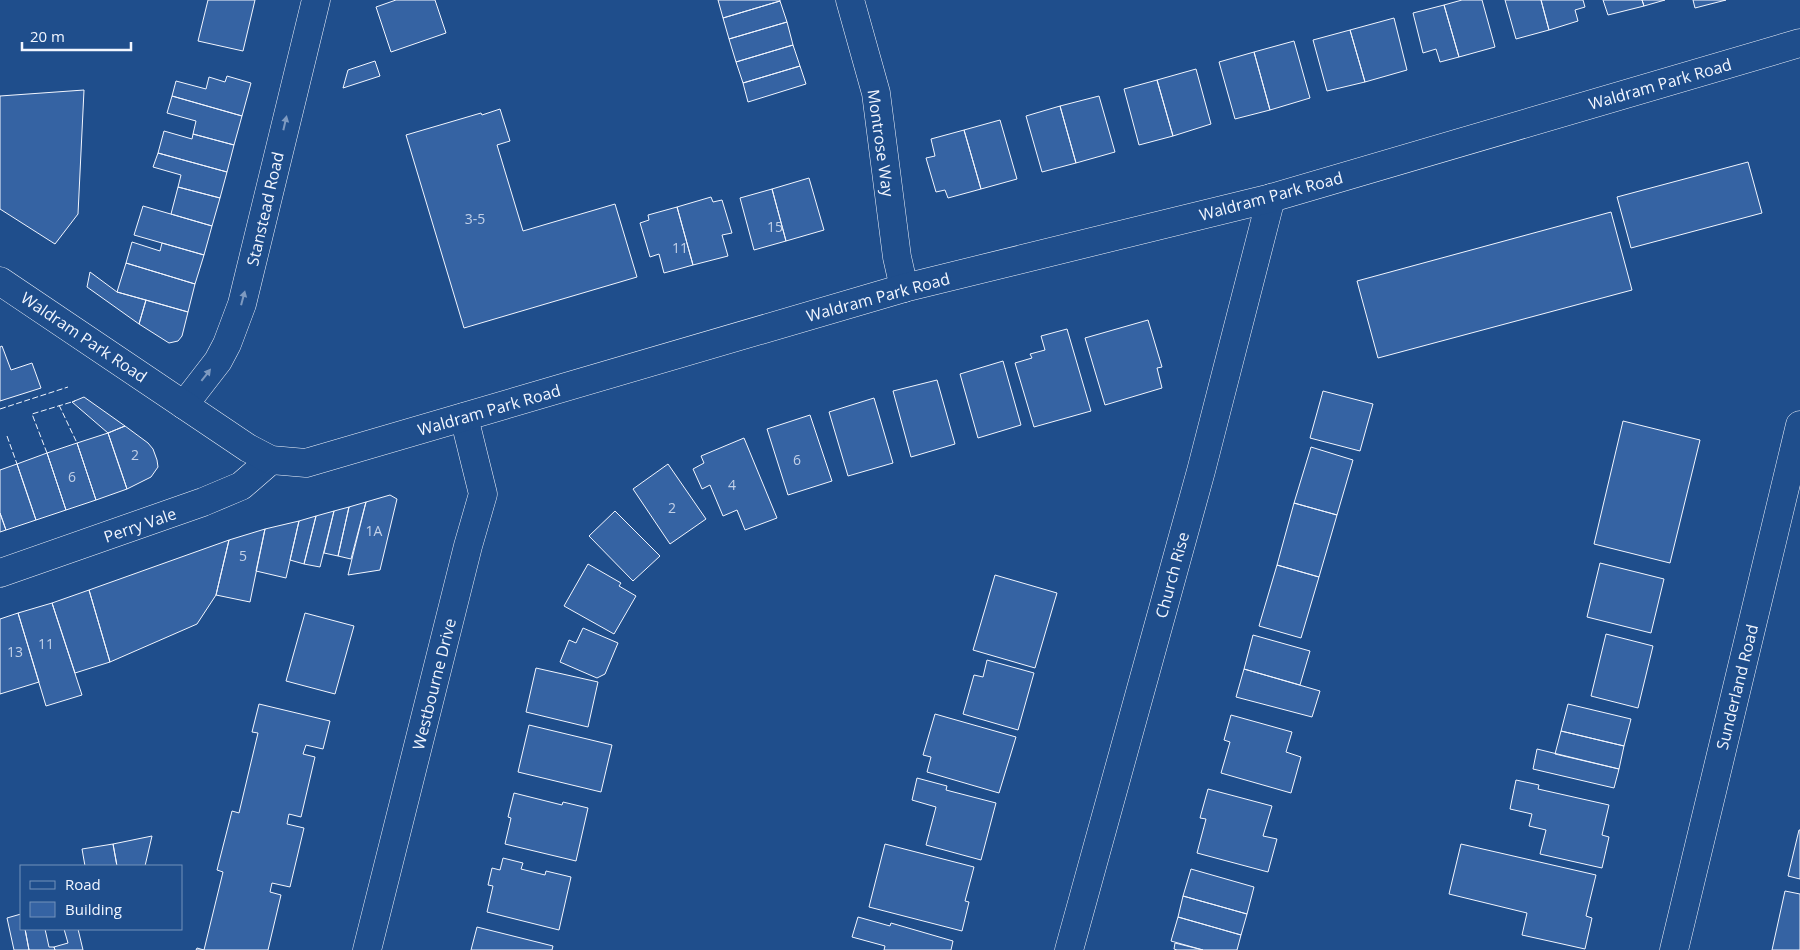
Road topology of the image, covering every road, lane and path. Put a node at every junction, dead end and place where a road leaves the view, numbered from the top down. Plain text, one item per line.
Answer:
1 (316, 0) edge
2 (850, 0) edge
3 (1800, 43) edge
4 (1271, 198) junction
5 (0, 282) edge
6 (904, 288) junction
7 (184, 405) junction
8 (464, 417) junction
9 (1800, 425) edge
10 (271, 460) junction
11 (0, 573) edge
12 (367, 950) edge
13 (1069, 950) edge
14 (1674, 950) edge

7 -> 1 main road, Stanstead Road
2 - 6 main road, Montrose Way
3 - 4 main road, Waldram Park Road
4 - 6 main road, Waldram Park Road
4 - 13 main road, Church Rise
5 - 7 main road, Waldram Park Road
6 - 8 main road, Waldram Park Road
7 - 10 main road, Waldram Park Road
8 - 10 main road, Waldram Park Road
8 - 12 main road, Westbourne Drive
9 - 14 main road, Sunderland Road
10 - 11 main road, Perry Vale

